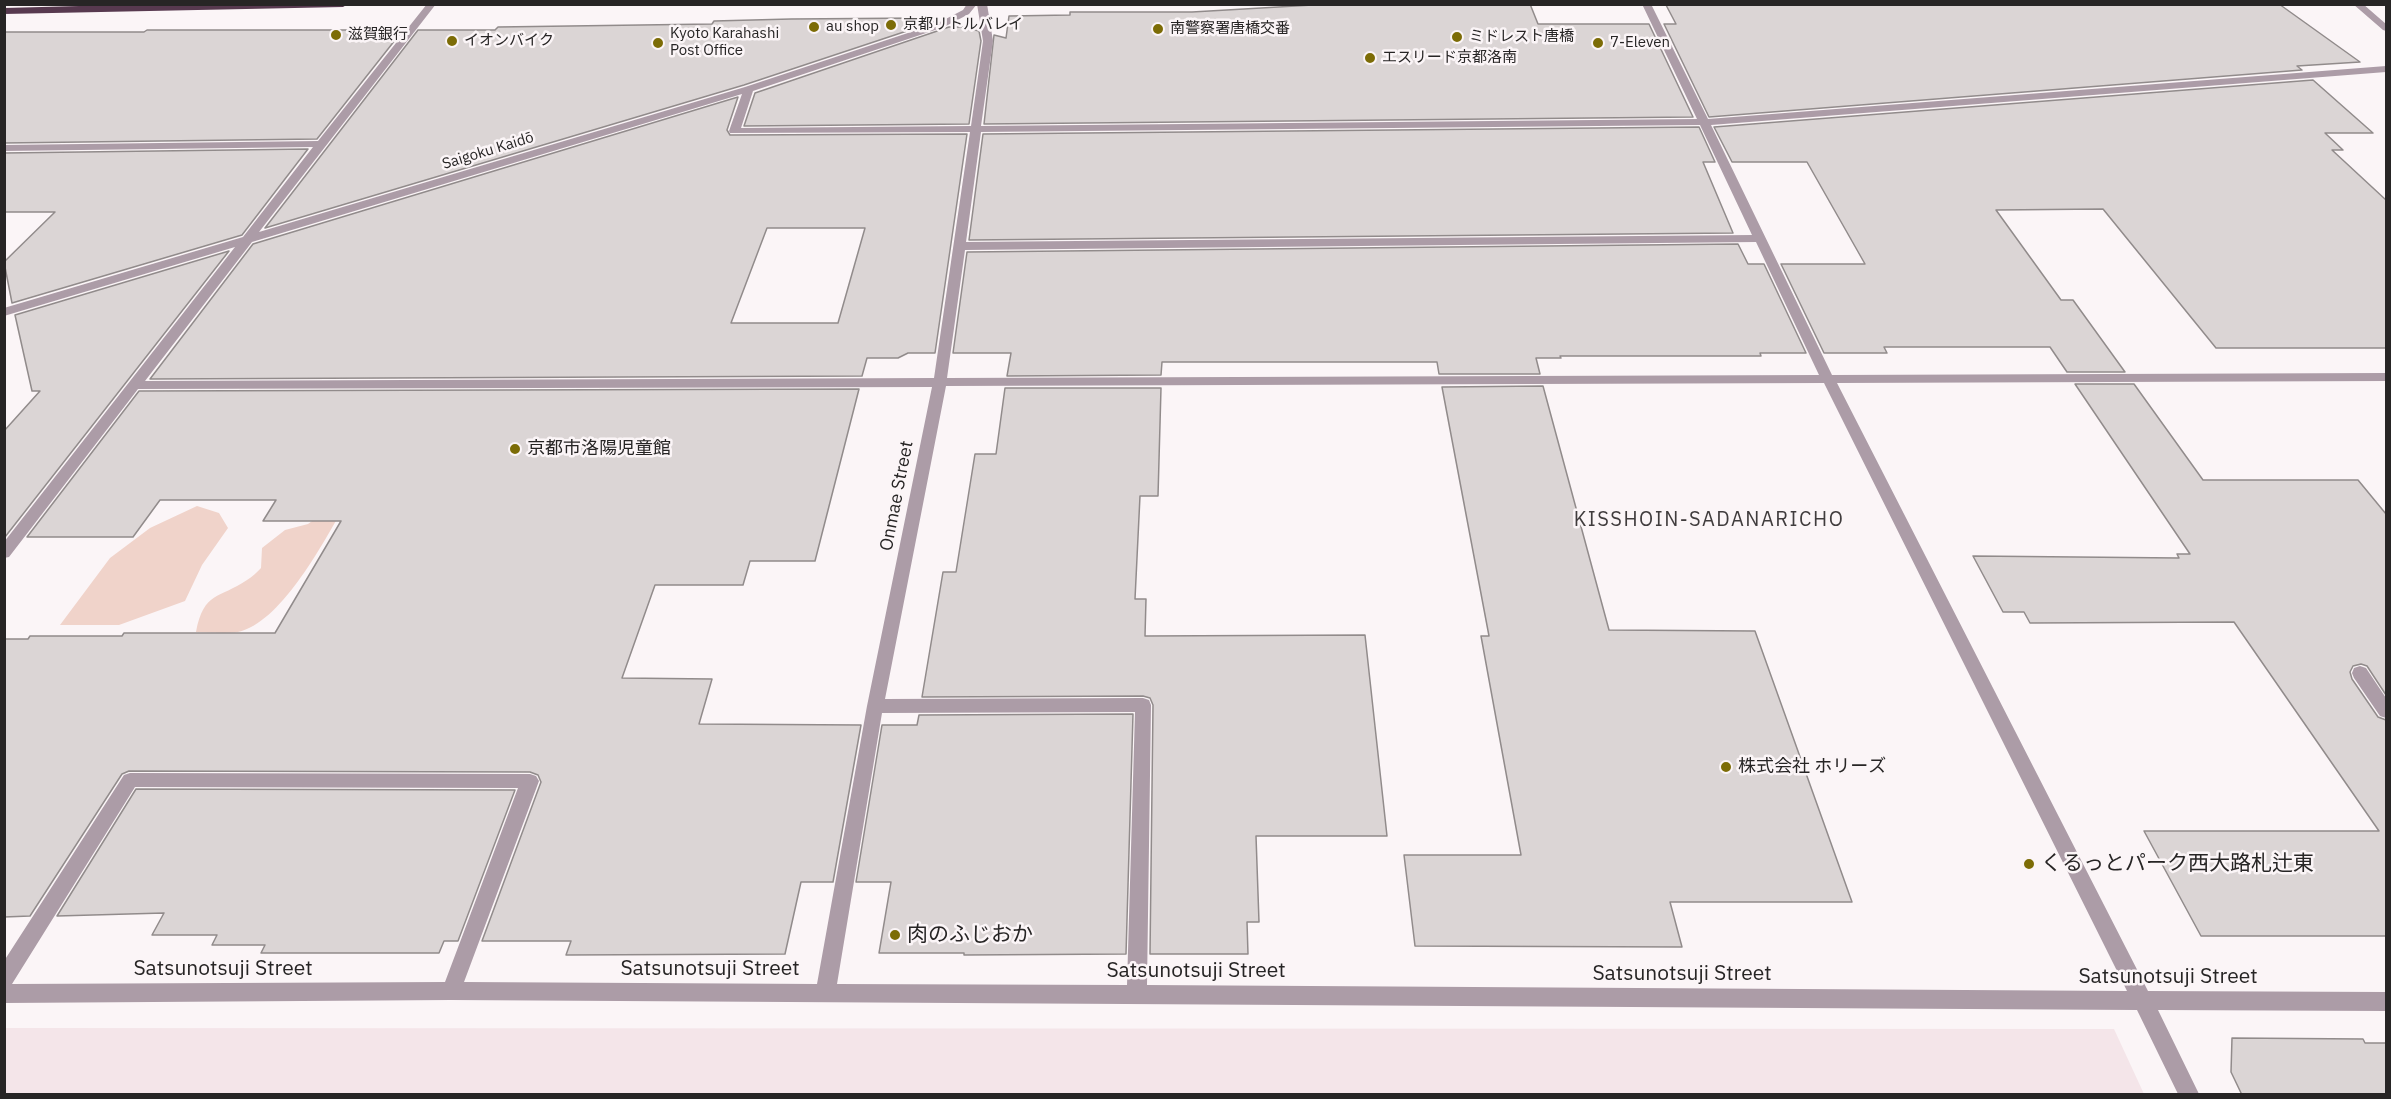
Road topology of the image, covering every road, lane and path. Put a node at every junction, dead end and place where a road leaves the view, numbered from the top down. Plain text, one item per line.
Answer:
1 (343, 4) edge
2 (432, 4) edge
3 (973, 4) edge
4 (982, 4) edge
5 (1646, 4) edge
6 (2356, 4) edge
7 (4, 11) edge
8 (2386, 28) edge
9 (2386, 69) edge
10 (748, 89) junction
11 (1706, 122) junction
12 (976, 130) junction
13 (321, 144) junction
14 (4, 148) edge
15 (250, 237) junction
16 (1759, 238) junction
17 (959, 246) junction
18 (4, 312) edge
19 (2386, 377) edge
20 (1828, 379) junction
21 (940, 382) junction
22 (135, 385) junction
23 (4, 553) edge
24 (2360, 673) dead end
25 (875, 706) junction
26 (2386, 711) edge
27 (4, 979) edge
28 (451, 991) junction
29 (4, 994) edge
30 (825, 994) junction
31 (1137, 995) junction
32 (2143, 1001) junction
33 (2386, 1002) edge
34 (2189, 1095) edge

1 - 7 highway
2 - 13 street
3 - 10 street, Saigoku Kaidō
4 - 12 street, Onmae Street
5 - 11 street
6 - 8 street
9 - 11 street
10 - 12 street
10 - 15 street, Saigoku Kaidō
11 - 12 street
11 - 16 street
12 - 17 street, Onmae Street
13 - 14 street
13 - 15 street
15 - 18 street, Saigoku Kaidō
15 - 22 street
16 - 17 street
16 - 20 street
17 - 21 street, Onmae Street
19 - 20 street
20 - 21 street
20 - 32 street
21 - 22 street
21 - 25 street, Onmae Street
22 - 23 street
24 - 26 street
25 - 30 street, Onmae Street
25 - 31 street
27 - 28 street
28 - 29 street, Satsunotsuji Street
28 - 30 street, Satsunotsuji Street
30 - 31 street, Satsunotsuji Street
31 - 32 street, Satsunotsuji Street
32 - 33 street, Satsunotsuji Street
32 - 34 street

